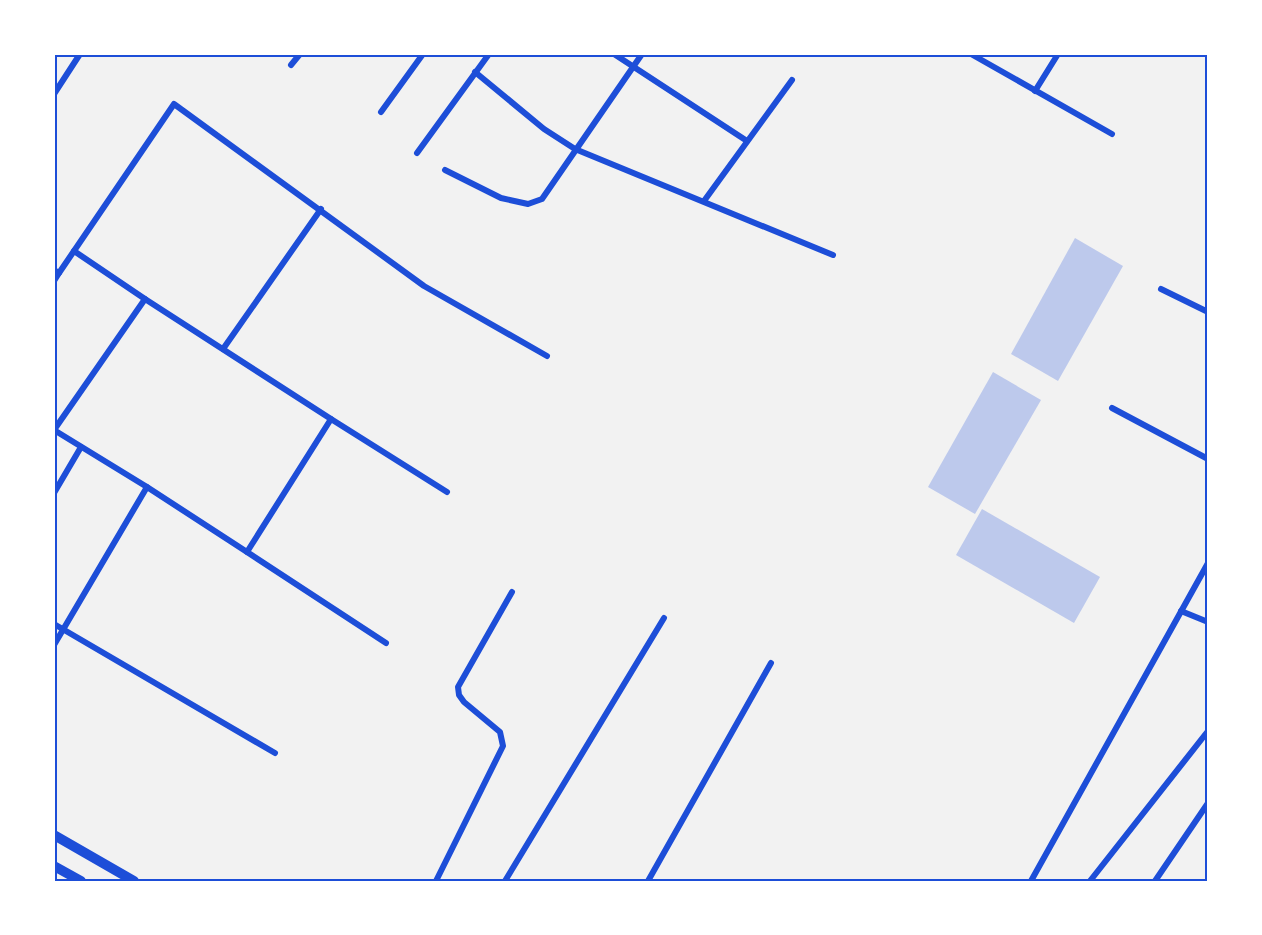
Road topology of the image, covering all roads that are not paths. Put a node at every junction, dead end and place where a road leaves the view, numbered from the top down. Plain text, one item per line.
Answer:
1 (80, 54) edge
2 (300, 54) edge
3 (423, 54) edge
4 (489, 54) edge
5 (614, 54) edge
6 (642, 54) edge
7 (971, 54) edge
8 (1058, 54) edge
9 (291, 65) dead end
10 (632, 68) junction
11 (475, 72) junction
12 (792, 80) dead end
13 (1035, 91) junction
14 (54, 94) edge
15 (381, 112) dead end
16 (1112, 134) dead end
17 (747, 141) junction
18 (575, 149) junction
19 (417, 153) dead end
20 (445, 170) dead end
21 (704, 201) junction
22 (321, 209) junction
23 (74, 251) junction
24 (832, 255) dead end
25 (56, 272) edge
26 (54, 281) edge
27 (1161, 289) dead end
28 (145, 298) junction
29 (1208, 312) edge
30 (223, 349) junction
31 (547, 356) dead end
32 (1112, 408) dead end
33 (331, 419) junction
34 (54, 430) edge
35 (81, 447) junction
36 (1208, 459) edge
37 (147, 487) junction
38 (447, 492) dead end
39 (54, 493) edge
40 (247, 552) junction
41 (1208, 563) edge
42 (512, 592) dead end
43 (1181, 611) junction
44 (664, 618) dead end
45 (1208, 622) edge
46 (54, 624) edge
47 (63, 629) junction
48 (386, 643) dead end
49 (54, 645) edge
50 (771, 663) dead end
51 (1208, 731) edge
52 (275, 753) dead end
53 (1208, 804) edge
54 (54, 835) edge
55 (54, 866) edge
56 (81, 881) edge
57 (134, 881) edge
58 (436, 881) edge
59 (505, 881) edge
60 (648, 881) edge
61 (1031, 881) edge
62 (1090, 881) edge
63 (1155, 881) edge

1 - 14 street
2 - 9 street
3 - 15 street
4 - 11 street
5 - 10 street
6 - 10 street
7 - 13 street
8 - 13 street
10 - 17 street
10 - 18 street
11 - 18 street
11 - 19 street
12 - 17 street
13 - 16 street
17 - 21 street
18 - 20 street
18 - 21 street
21 - 24 street
22 - 23 street
22 - 30 street
22 - 31 street
23 - 25 street
23 - 28 street
25 - 26 street
27 - 29 street
28 - 30 street
28 - 34 street
30 - 33 street
32 - 36 street
33 - 38 street
33 - 40 street
34 - 35 street
35 - 37 street
35 - 39 street
37 - 40 street
37 - 47 street
40 - 48 street
41 - 43 street
42 - 58 street
43 - 45 street
43 - 61 street
44 - 59 street
46 - 47 street
47 - 49 street
47 - 52 street
50 - 60 street
51 - 62 street
53 - 63 street
54 - 57 street
55 - 56 street

